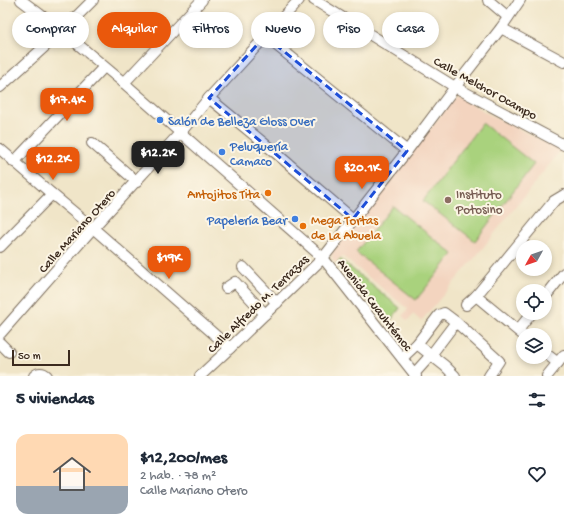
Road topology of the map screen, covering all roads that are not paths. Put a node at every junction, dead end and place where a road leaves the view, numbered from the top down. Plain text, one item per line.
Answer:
1 (21, 0) edge
2 (93, 0) edge
3 (202, 0) edge
4 (299, 0) edge
5 (314, 0) edge
6 (488, 0) edge
7 (520, 0) edge
8 (37, 12) edge
9 (81, 12) edge
10 (288, 12) edge
11 (508, 17) junction
12 (501, 28) junction
13 (43, 48) edge
14 (82, 48) edge
15 (254, 48) edge
16 (280, 48) edge
17 (564, 62) edge
18 (104, 66) junction
19 (124, 83) junction
20 (0, 87) edge
21 (455, 87) junction
22 (208, 98) junction
23 (181, 132) junction
24 (92, 143) dead end
25 (564, 145) edge
26 (0, 149) edge
27 (407, 151) junction
28 (14, 162) junction
29 (136, 182) junction
30 (52, 194) junction
31 (564, 195) edge
32 (353, 219) junction
33 (93, 228) junction
34 (0, 247) edge
35 (323, 258) junction
36 (243, 267) dead end
37 (564, 273) edge
38 (226, 288) dead end
39 (552, 288) edge
40 (476, 296) junction
41 (277, 303) junction
42 (466, 305) dead end
43 (265, 314) junction
44 (456, 322) junction
45 (516, 330) edge
46 (0, 334) edge
47 (0, 343) edge
48 (417, 344) junction
49 (230, 348) junction
50 (10, 352) dead end
51 (431, 355) junction
52 (402, 358) junction
53 (561, 359) edge
54 (415, 375) edge
55 (34, 376) edge
56 (47, 376) edge
57 (200, 376) edge
58 (455, 376) edge
59 (489, 376) edge
60 (547, 376) edge

1 - 8 street, Avenida Cuauhtémoc
2 - 9 street
3 - 19 street
4 - 10 street, Calle Mariano Otero
5 - 21 street, Calle Melchor Ocampo
6 - 11 street
7 - 11 street, Calle Alfredo M. Terrazas
11 - 12 street, Calle Alfredo M. Terrazas
12 - 17 street
12 - 21 street, Calle Alfredo M. Terrazas
13 - 20 street
14 - 18 street, Avenida Cuauhtémoc
15 - 22 street, Calle Mariano Otero
16 - 27 street
18 - 19 street, Avenida Cuauhtémoc
18 - 28 street
19 - 23 street, Avenida Cuauhtémoc
21 - 25 street, Calle Melchor Ocampo
21 - 27 street, Calle Alfredo M. Terrazas
22 - 23 street, Calle Mariano Otero
22 - 32 street
23 - 29 street, Calle Mariano Otero
23 - 35 street, Avenida Cuauhtémoc
24 - 29 street
26 - 28 street
27 - 32 street, Calle Alfredo M. Terrazas
28 - 30 street
29 - 33 street, Calle Mariano Otero
30 - 33 street
30 - 34 street
31 - 40 street
32 - 35 street, Calle Alfredo M. Terrazas
33 - 46 street, Calle Mariano Otero
33 - 49 street
35 - 41 street, Calle Alfredo M. Terrazas
35 - 52 street, Avenida Cuauhtémoc
36 - 41 street
37 - 39 street
38 - 43 street
40 - 42 street
40 - 45 street
41 - 43 street, Calle Alfredo M. Terrazas
43 - 49 street, Calle Alfredo M. Terrazas
44 - 48 street
44 - 51 street
44 - 59 street
47 - 50 street
48 - 51 street
48 - 52 street
49 - 57 street, Calle Alfredo M. Terrazas
51 - 54 street
51 - 58 street
52 - 54 street, Avenida Cuauhtémoc
53 - 60 street
55 - 56 street

